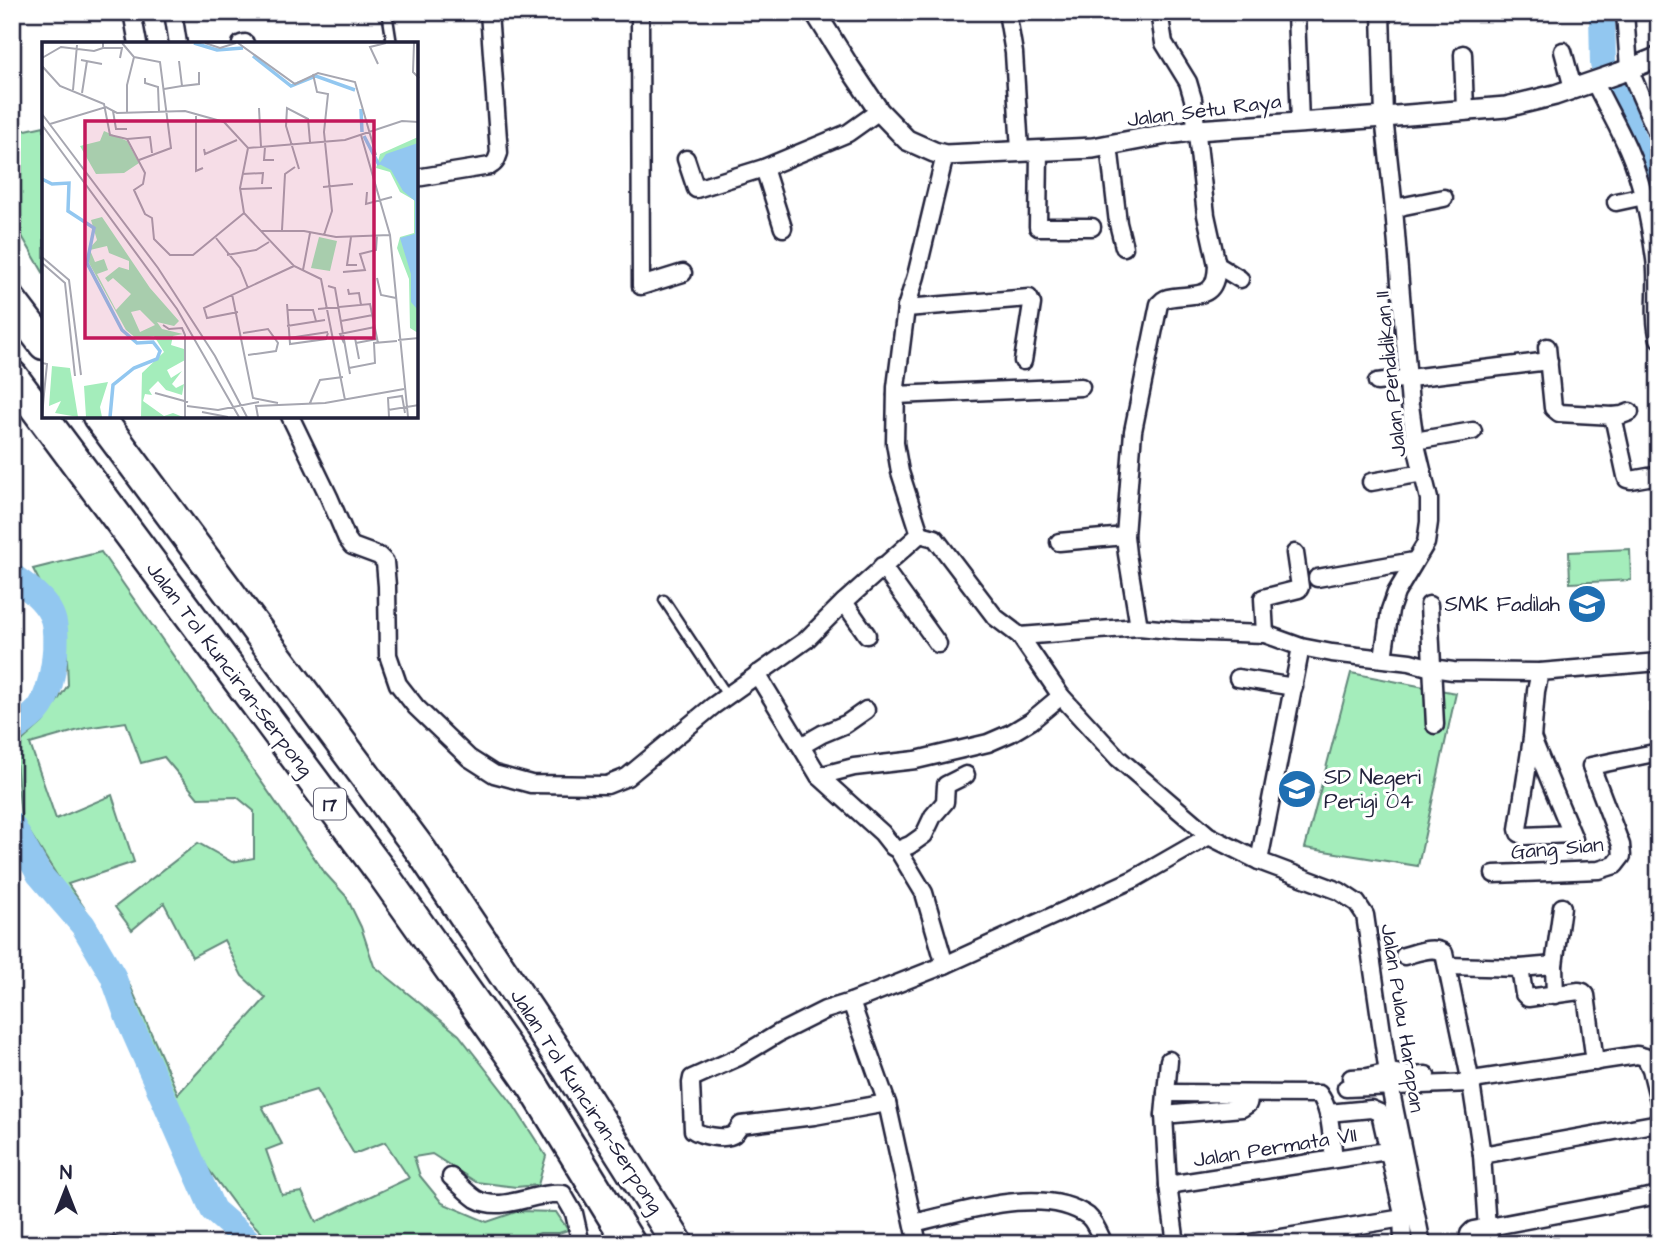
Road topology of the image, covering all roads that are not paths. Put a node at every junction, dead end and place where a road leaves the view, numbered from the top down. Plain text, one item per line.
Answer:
1 (132, 12) edge
2 (173, 12) edge
3 (387, 12) edge
4 (489, 12) edge
5 (640, 12) edge
6 (815, 12) edge
7 (1007, 12) edge
8 (1159, 12) edge
9 (1296, 12) edge
10 (1381, 12) edge
11 (1625, 12) edge
12 (138, 42) edge
13 (178, 42) edge
14 (392, 42) edge
15 (1563, 51) dead end
16 (1464, 54) dead end
17 (1659, 57) edge
18 (1611, 76) junction
19 (1573, 88) junction
20 (1465, 110) junction
21 (879, 111) junction
22 (1384, 117) junction
23 (1300, 123) junction
24 (1197, 130) junction
25 (1659, 138) edge
26 (1109, 145) junction
27 (1030, 150) junction
28 (945, 155) junction
29 (686, 159) dead end
30 (764, 168) junction
31 (418, 178) edge
32 (1644, 196) junction
33 (1444, 198) dead end
34 (1616, 202) dead end
35 (1394, 209) junction
36 (1092, 227) dead end
37 (783, 228) dead end
38 (1124, 247) dead end
39 (1217, 265) junction
40 (683, 273) dead end
41 (1240, 279) dead end
42 (12, 302) edge
43 (906, 308) junction
44 (1659, 339) edge
45 (42, 341) edge
46 (1023, 361) dead end
47 (12, 376) edge
48 (1409, 378) junction
49 (1377, 382) dead end
50 (1081, 387) dead end
51 (896, 395) junction
52 (1630, 411) dead end
53 (42, 416) edge
54 (1613, 416) junction
55 (43, 418) edge
56 (98, 418) edge
57 (291, 418) edge
58 (1473, 431) dead end
59 (1415, 441) junction
60 (1423, 473) junction
61 (1659, 475) edge
62 (1371, 482) dead end
63 (920, 534) junction
64 (1125, 536) junction
65 (1059, 542) dead end
66 (1295, 552) dead end
67 (1414, 561) junction
68 (882, 566) junction
69 (1317, 578) dead end
70 (664, 600) dead end
71 (844, 602) junction
72 (1429, 606) dead end
73 (1139, 627) junction
74 (1265, 634) junction
75 (867, 635) dead end
76 (1020, 636) junction
77 (938, 644) dead end
78 (1301, 647) junction
79 (1383, 658) junction
80 (1659, 662) edge
81 (1432, 668) junction
82 (1540, 672) junction
83 (757, 674) junction
84 (1238, 678) dead end
85 (1294, 687) junction
86 (727, 695) junction
87 (1061, 696) junction
88 (866, 710) dead end
89 (1434, 725) dead end
90 (1532, 738) junction
91 (801, 746) junction
92 (1659, 752) edge
93 (966, 775) dead end
94 (819, 776) junction
95 (1209, 836) junction
96 (898, 850) junction
97 (1259, 861) junction
98 (1494, 874) dead end
99 (1562, 907) dead end
100 (1404, 956) dead end
101 (945, 965) junction
102 (1554, 965) junction
103 (1448, 966) junction
104 (1520, 968) junction
105 (1555, 995) junction
106 (851, 1002) junction
107 (1168, 1060) dead end
108 (1595, 1062) junction
109 (1473, 1079) junction
110 (1390, 1080) junction
111 (1166, 1093) junction
112 (1250, 1095) junction
113 (1659, 1101) edge
114 (887, 1103) junction
115 (1349, 1111) junction
116 (1328, 1113) junction
117 (1164, 1115) junction
118 (1659, 1123) edge
119 (1387, 1151) junction
120 (1482, 1155) junction
121 (1334, 1158) junction
122 (451, 1177) dead end
123 (1168, 1185) junction
124 (1659, 1195) edge
125 (1403, 1218) junction
126 (914, 1223) junction
127 (1488, 1236) edge
128 (101, 1244) edge
129 (121, 1244) edge
130 (581, 1244) edge
131 (630, 1244) edge
132 (678, 1244) edge
133 (918, 1244) edge
134 (1104, 1244) edge
135 (1176, 1244) edge
136 (1244, 1244) edge
137 (1403, 1244) edge
138 (1422, 1244) edge
139 (1468, 1244) edge

1 - 12 street
2 - 13 street
3 - 14 lane
4 - 31 street
5 - 40 street
6 - 21 street, Jalan Setu Raya
7 - 27 street
8 - 24 street
9 - 23 street
10 - 22 street, Jalan Pendidikan II
11 - 18 street
15 - 19 street
16 - 20 street
17 - 18 street, Jalan Setu Raya
18 - 19 street, Jalan Setu Raya
18 - 25 street
18 - 32 street
19 - 20 street, Jalan Setu Raya
20 - 22 street, Jalan Setu Raya
21 - 28 street, Jalan Setu Raya
21 - 30 street
22 - 23 street, Jalan Setu Raya
22 - 35 street, Jalan Pendidikan II
23 - 24 street, Jalan Setu Raya
24 - 26 street, Jalan Setu Raya
24 - 39 street
26 - 27 street, Jalan Setu Raya
26 - 38 street
27 - 28 street, Jalan Setu Raya
27 - 36 street
28 - 43 street
29 - 30 street
30 - 37 street
32 - 34 street
32 - 44 street
33 - 35 street
35 - 48 street, Jalan Pendidikan II
39 - 41 street
39 - 64 street
42 - 45 highway
43 - 46 street
43 - 51 street
47 - 53 highway, Jalan Tol Kunciran–Serpong / 17
48 - 49 street
48 - 54 street
48 - 59 street, Jalan Pendidikan II
50 - 51 street
51 - 63 street
52 - 54 street
54 - 61 street
55 - 131 highway, Jalan Tol Kunciran–Serpong / 17
56 - 132 highway, Jalan Tol Kunciran–Serpong / 17
57 - 86 street
58 - 59 street
59 - 60 street, Jalan Pendidikan II
60 - 62 street
60 - 67 street, Jalan Pendidikan II
63 - 68 street
63 - 76 street, Jalan Pulau Harapan
64 - 65 street
64 - 73 street
66 - 74 street
67 - 69 street
67 - 79 street, Jalan Pendidikan II
68 - 71 street
68 - 77 street
70 - 86 lane
71 - 75 street
71 - 83 street
72 - 81 street
73 - 74 street
73 - 76 street
74 - 78 street
76 - 87 street, Jalan Pulau Harapan
78 - 79 street
78 - 85 street
79 - 81 street
80 - 82 street
81 - 82 street
81 - 89 street
82 - 90 street
83 - 86 street
83 - 91 street
84 - 85 street
85 - 97 street
87 - 94 street
87 - 95 street, Jalan Pulau Harapan
88 - 91 street
90 - 90 street
91 - 94 street
92 - 98 street, Gang Sian
93 - 96 street
94 - 96 street
95 - 97 street, Jalan Pulau Harapan
95 - 101 street
96 - 101 street
97 - 110 street, Jalan Pulau Harapan
99 - 102 street
100 - 103 street
101 - 106 street
102 - 104 street
102 - 105 street
103 - 104 street
103 - 109 street
104 - 105 street
105 - 108 street
106 - 114 street
106 - 114 street
107 - 111 street
108 - 109 street
108 - 113 street
109 - 110 street
109 - 120 street
110 - 115 street
110 - 138 street, Jalan Pulau Harapan
111 - 112 street
111 - 117 street
112 - 116 street
112 - 117 street
114 - 126 street
115 - 116 street
115 - 119 street
116 - 121 street
117 - 123 street
118 - 120 street
119 - 121 street, Jalan Permata VII
119 - 125 street
120 - 127 street
121 - 123 street, Jalan Permata VII
122 - 130 street
123 - 135 street
124 - 127 street
125 - 136 street
125 - 137 street
126 - 133 street
126 - 134 street
127 - 139 street
128 - 129 lane

